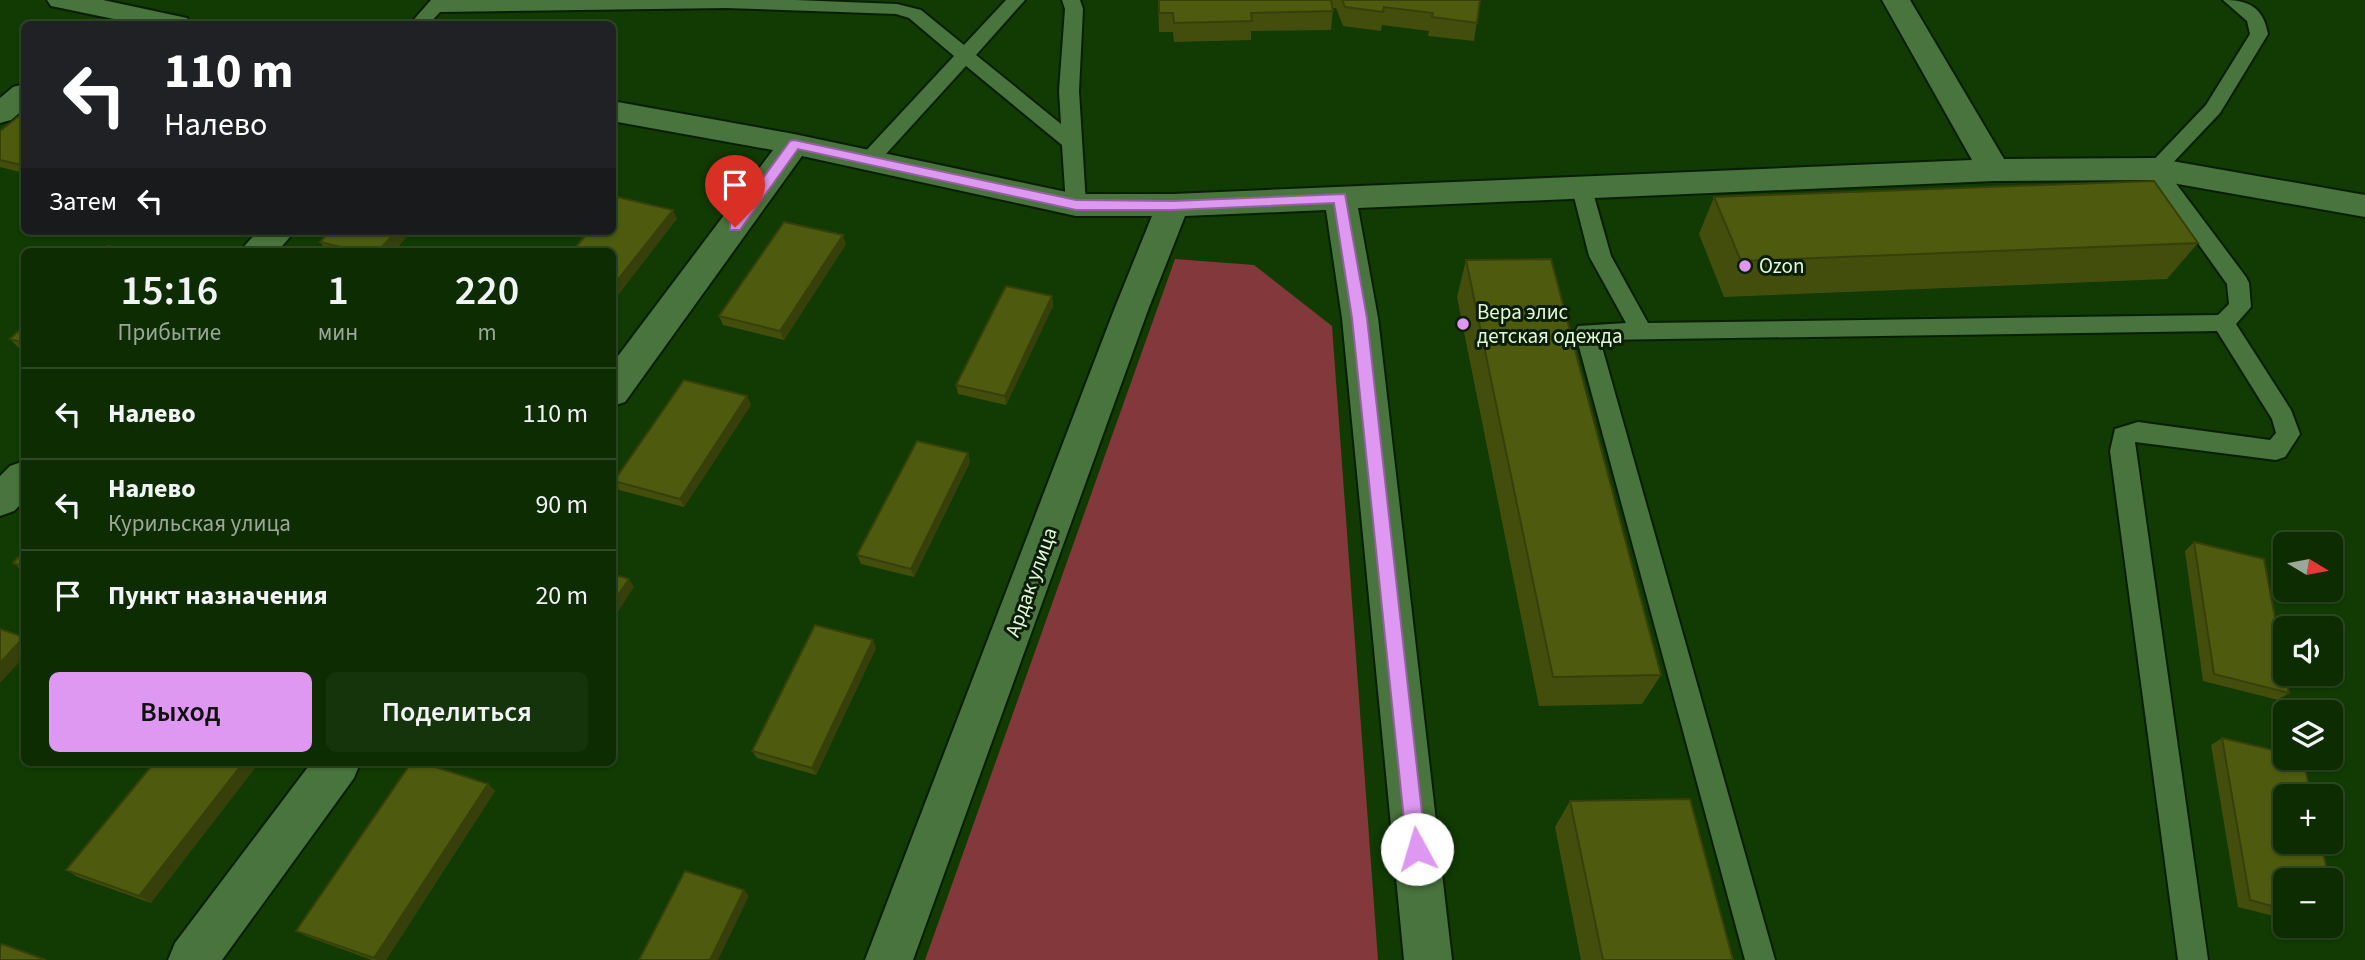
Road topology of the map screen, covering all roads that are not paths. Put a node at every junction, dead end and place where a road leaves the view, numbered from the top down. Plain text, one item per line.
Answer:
1 (61, 0) edge
2 (1016, 0) edge
3 (1071, 0) edge
4 (1896, 0) edge
5 (2232, 0) edge
6 (438, 4) edge
7 (917, 7) edge
8 (120, 19) edge
9 (143, 21) edge
10 (422, 21) edge
11 (966, 57) junction
12 (21, 96) edge
13 (616, 112) edge
14 (0, 113) edge
15 (1072, 143) junction
16 (794, 144) junction
17 (868, 162) junction
18 (2155, 169) junction
19 (1994, 170) junction
20 (1582, 189) junction
21 (1340, 198) junction
22 (1076, 205) junction
23 (1173, 205) junction
24 (2365, 206) edge
25 (274, 235) edge
26 (260, 248) edge
27 (2222, 323) junction
28 (1641, 330) junction
29 (616, 388) edge
30 (21, 480) edge
31 (0, 500) edge
32 (336, 766) edge
33 (192, 960) edge
34 (889, 960) edge
35 (1428, 960) edge
36 (1760, 960) edge
37 (2193, 960) edge

1 - 8 street
2 - 11 lane
3 - 15 lane
4 - 19 street
5 - 18 lane
6 - 7 lane
6 - 10 lane
7 - 11 lane
8 - 9 street
11 - 15 lane
11 - 17 lane
12 - 14 street
13 - 16 street
15 - 22 lane
16 - 17 street
16 - 29 street
17 - 22 street
18 - 19 street
18 - 24 street
18 - 27 lane
19 - 20 street
20 - 21 street
20 - 28 lane
21 - 23 street
21 - 35 street
22 - 23 street
23 - 34 street, Ардак улица
25 - 26 street
27 - 28 lane
27 - 37 lane
28 - 36 lane
30 - 31 street
32 - 33 street

